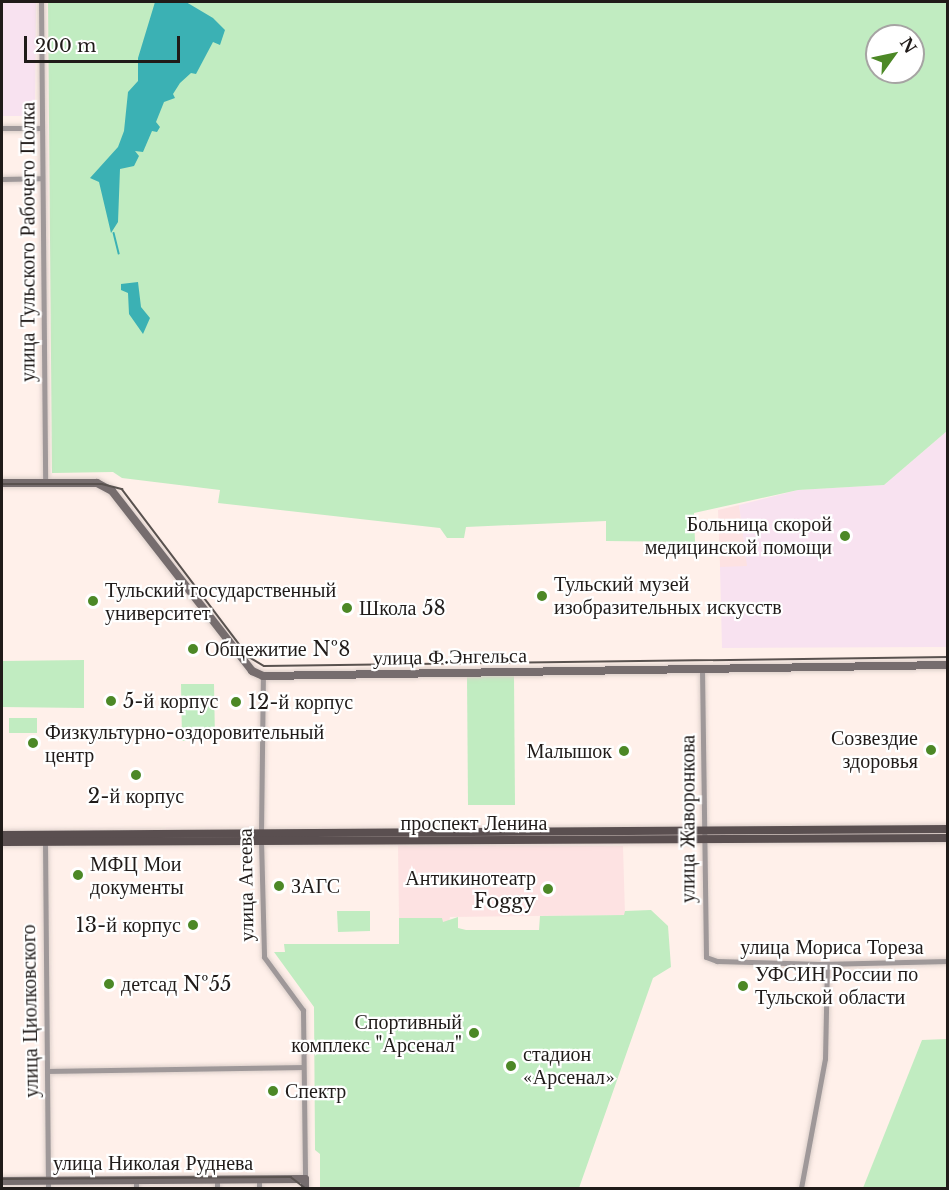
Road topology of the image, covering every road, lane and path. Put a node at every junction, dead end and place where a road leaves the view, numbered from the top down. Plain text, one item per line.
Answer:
1 (41, 2) edge
2 (2, 128) edge
3 (42, 128) junction
4 (41, 178) junction
5 (2, 179) edge
6 (2, 483) edge
7 (45, 483) junction
8 (948, 665) edge
9 (702, 669) junction
10 (263, 676) junction
11 (948, 829) edge
12 (2, 835) edge
13 (703, 835) junction
14 (261, 837) junction
15 (45, 838) junction
16 (948, 838) edge
17 (2, 842) edge
18 (717, 961) joint
19 (948, 961) edge
20 (827, 964) junction
21 (303, 1068) junction
22 (48, 1071) junction
23 (136, 1179) junction
24 (217, 1179) junction
25 (259, 1179) junction
26 (305, 1179) junction
27 (2, 1181) edge
28 (48, 1184) edge
29 (136, 1188) edge
30 (217, 1188) edge
31 (259, 1188) edge
32 (305, 1188) edge
33 (801, 1188) edge

1 - 3 street, улица Тульского Рабочего Полка
2 - 3 street
3 - 4 street, улица Тульского Рабочего Полка
4 - 5 street
4 - 7 street, улица Тульского Рабочего Полка
6 - 7 street
7 - 10 street
8 - 9 street, улица Ф.Энгельса
9 - 10 street, улица Ф.Энгельса
9 - 13 street, улица Жаворонкова
10 - 14 street, улица Агеева
11 - 13 main road, проспект Ленина
12 - 15 main road, проспект Ленина
13 - 14 main road, проспект Ленина
13 - 16 main road, проспект Ленина
13 - 18 street, улица Жаворонкова
14 - 15 main road, проспект Ленина
14 - 21 street, улица Агеева
15 - 17 main road, проспект Ленина
15 - 22 street, улица Циолковского
18 - 20 street, улица Мориса Тореза
19 - 20 street, улица Мориса Тореза
20 - 33 street
21 - 22 street
21 - 26 street, улица Агеева
22 - 28 street, улица Циолковского
23 - 24 street, улица Николая Руднева
23 - 28 street, улица Николая Руднева
23 - 29 street
24 - 25 street, улица Николая Руднева
24 - 30 street
25 - 26 street, улица Николая Руднева
25 - 31 street
26 - 32 street, улица Агеева
27 - 28 street, улица Николая Руднева

